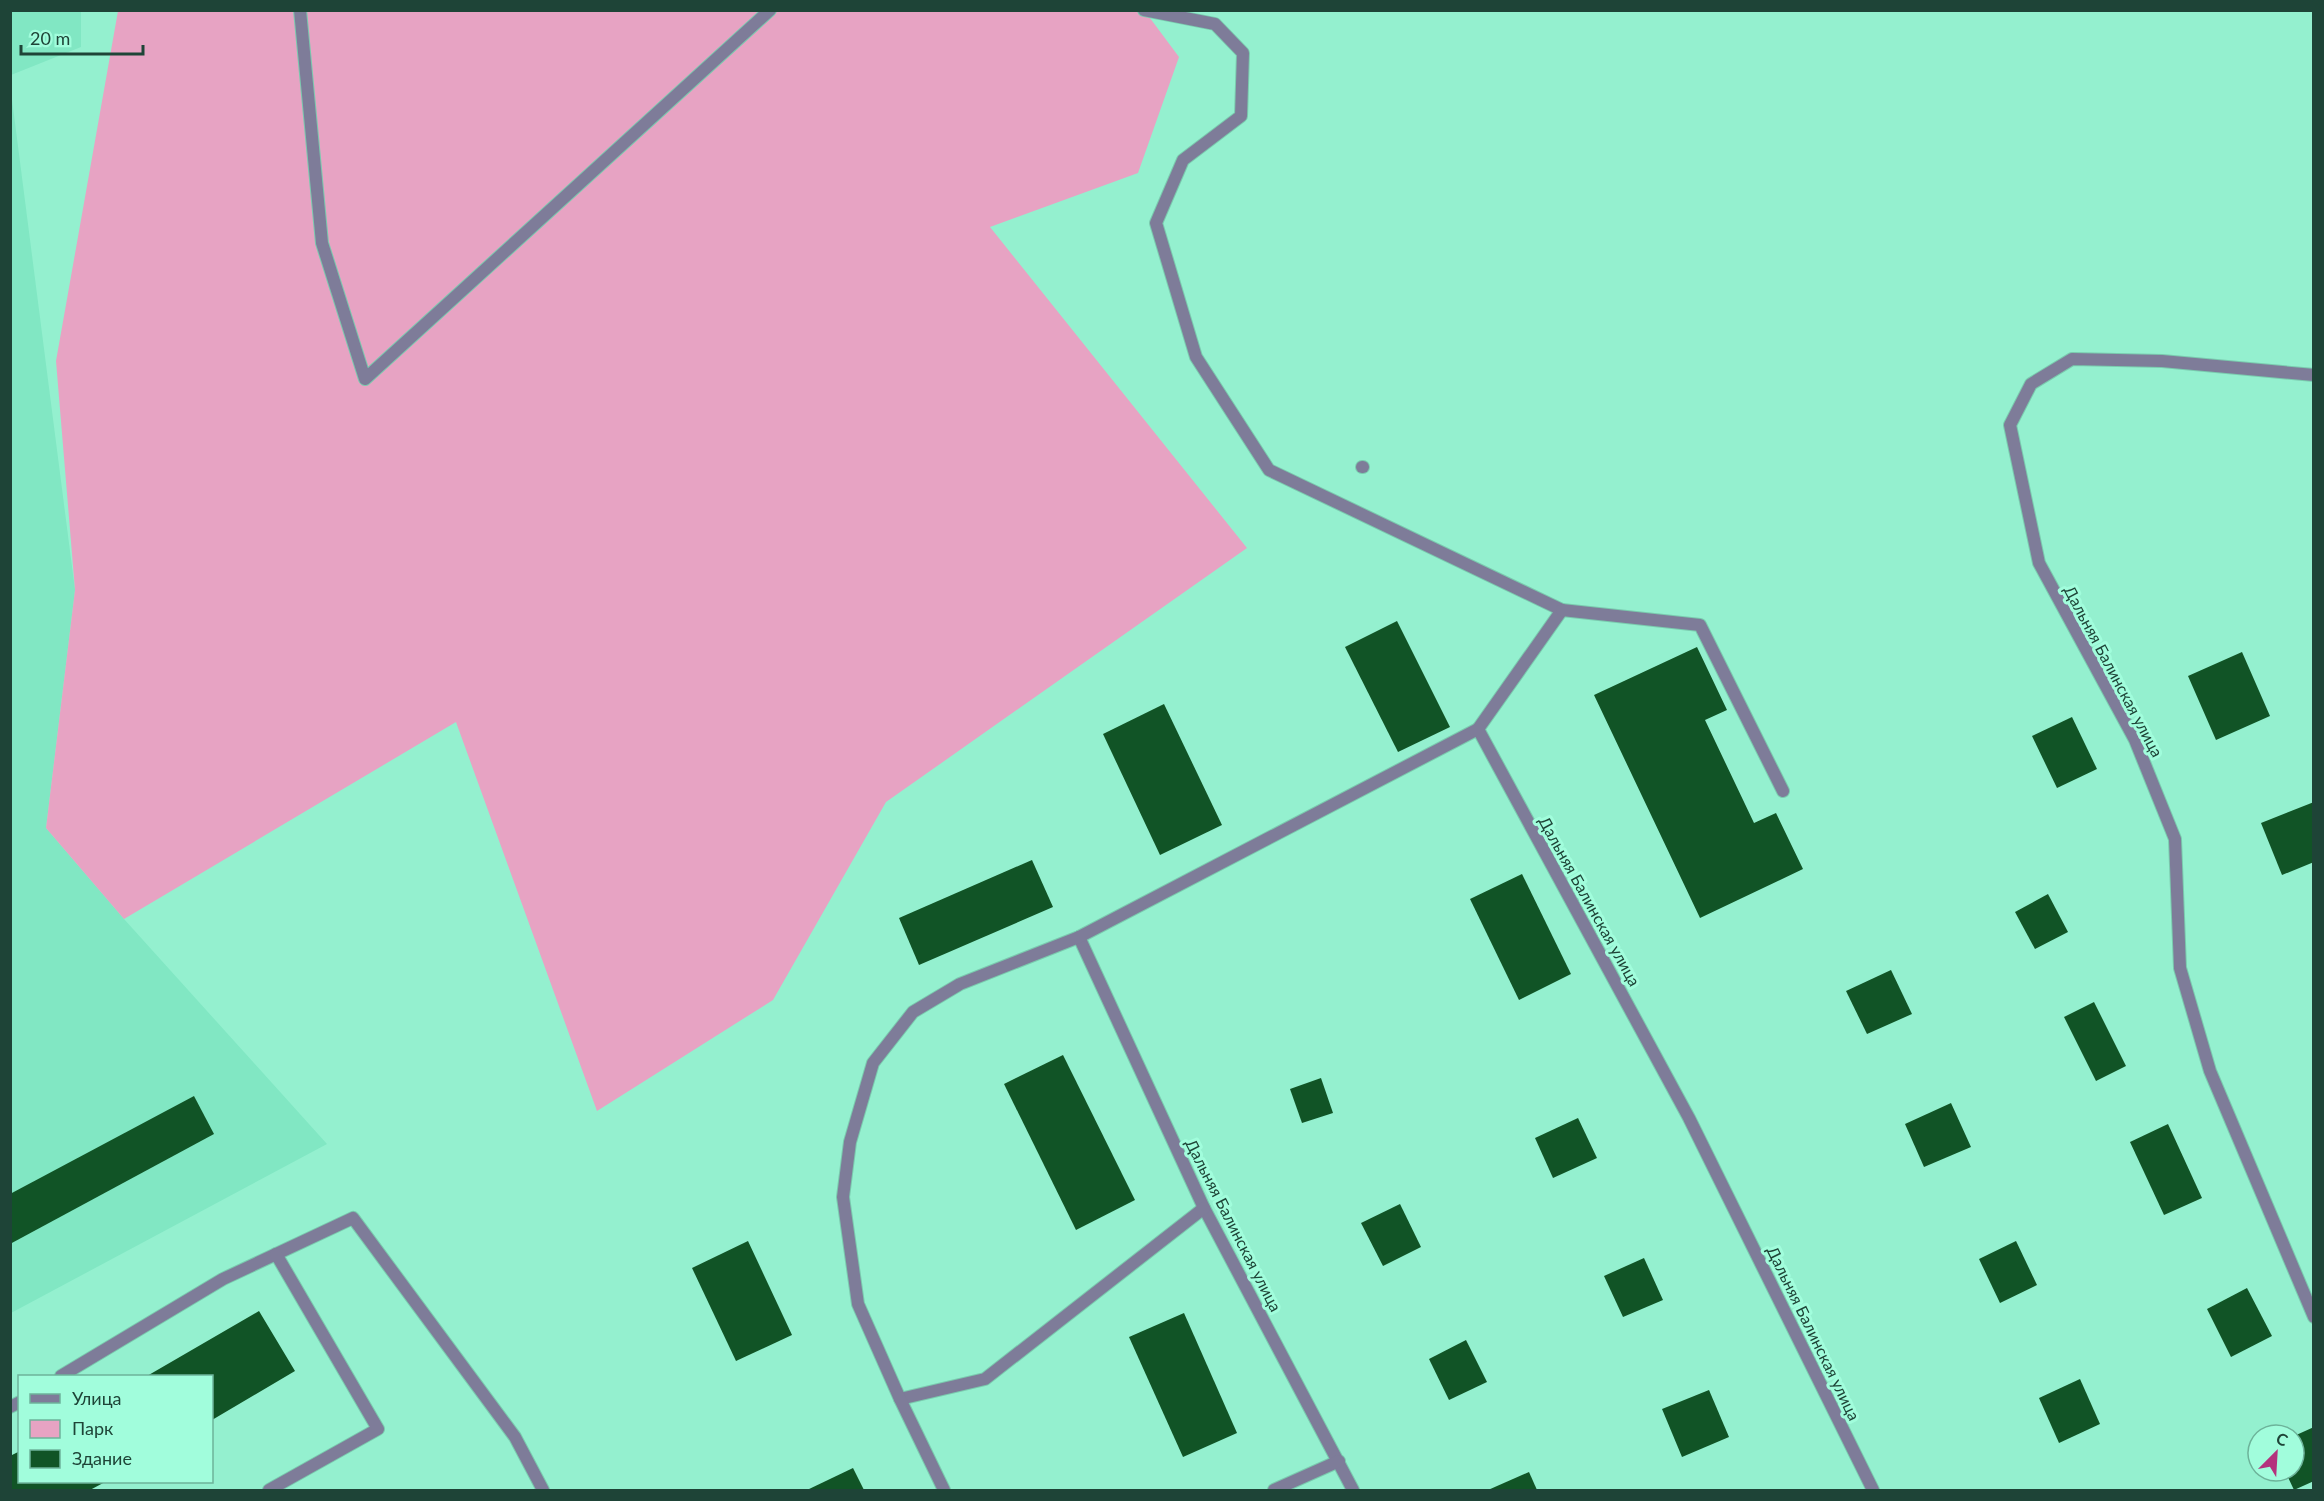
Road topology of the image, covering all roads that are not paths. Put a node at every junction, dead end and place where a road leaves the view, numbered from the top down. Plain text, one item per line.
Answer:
1 (300, 10) edge
2 (770, 10) edge
3 (1144, 11) edge
4 (2313, 375) edge
5 (1562, 610) junction
6 (1478, 729) junction
7 (1784, 790) dead end
8 (1079, 937) junction
9 (1204, 1208) junction
10 (276, 1254) junction
11 (2313, 1317) edge
12 (64, 1375) edge
13 (900, 1399) junction
14 (1339, 1461) junction
15 (269, 1491) edge
16 (543, 1491) edge
17 (944, 1491) edge
18 (1274, 1491) edge
19 (1353, 1491) edge
20 (1873, 1491) edge

1 - 2 street
3 - 5 street
4 - 11 street, Дальняя Балинская улица
5 - 6 street
5 - 7 street
6 - 8 street
6 - 20 street, Дальняя Балинская улица
8 - 9 street, Дальняя Балинская улица
8 - 13 street
9 - 13 street
9 - 14 street, Дальняя Балинская улица
10 - 12 street
10 - 15 street
10 - 16 street
13 - 17 street
14 - 18 street
14 - 19 street, Дальняя Балинская улица

